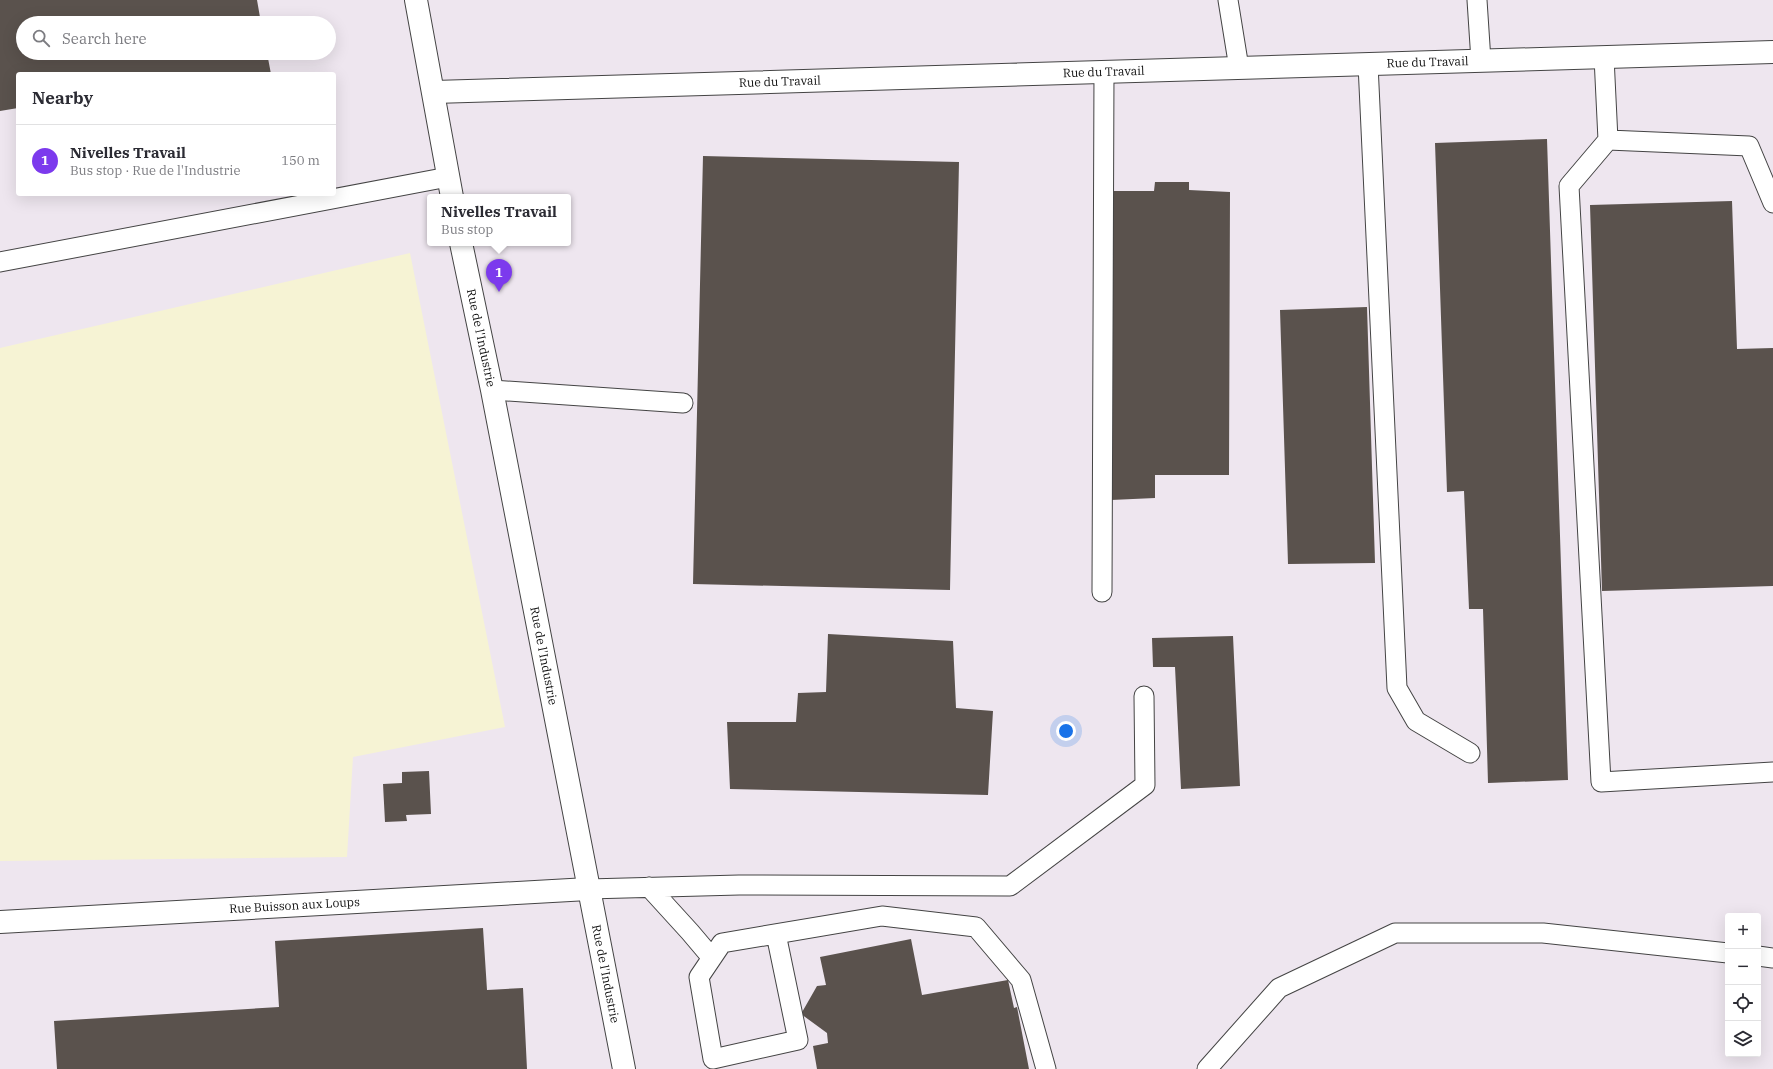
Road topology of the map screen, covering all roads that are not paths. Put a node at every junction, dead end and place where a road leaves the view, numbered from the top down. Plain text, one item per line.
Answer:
1 (416, 0) edge
2 (1228, 0) edge
3 (1477, 0) edge
4 (1773, 52) edge
5 (1604, 57) junction
6 (1481, 61) junction
7 (1368, 64) junction
8 (1240, 68) junction
9 (1104, 72) junction
10 (434, 92) junction
11 (1608, 140) junction
12 (450, 187) edge
13 (1773, 203) edge
14 (462, 246) edge
15 (0, 262) edge
16 (492, 390) junction
17 (683, 403) dead end
18 (1102, 592) dead end
19 (1144, 696) dead end
20 (1470, 753) dead end
21 (1773, 772) edge
22 (649, 887) junction
23 (588, 889) junction
24 (0, 922) edge
25 (776, 934) junction
26 (1725, 953) edge
27 (1761, 956) edge
28 (712, 958) junction
29 (1773, 958) edge
30 (624, 1069) edge
31 (1046, 1069) edge
32 (1206, 1069) edge

1 - 10 street
2 - 8 lane
3 - 6 lane
4 - 5 street, Rue du Travail
5 - 6 street, Rue du Travail
5 - 11 lane
6 - 7 street, Rue du Travail
7 - 8 street, Rue du Travail
7 - 20 lane
8 - 9 street, Rue du Travail
9 - 10 street, Rue du Travail
9 - 18 lane
10 - 12 street
11 - 13 lane
11 - 21 lane
12 - 15 lane
14 - 16 street, Rue de l'Industrie
16 - 17 lane
16 - 23 street, Rue de l'Industrie
19 - 22 lane
22 - 23 lane
22 - 28 lane
23 - 24 street, Rue Buisson aux Loups
23 - 30 street, Rue de l'Industrie
25 - 28 lane
25 - 28 lane
25 - 31 lane
26 - 32 lane
27 - 29 lane

